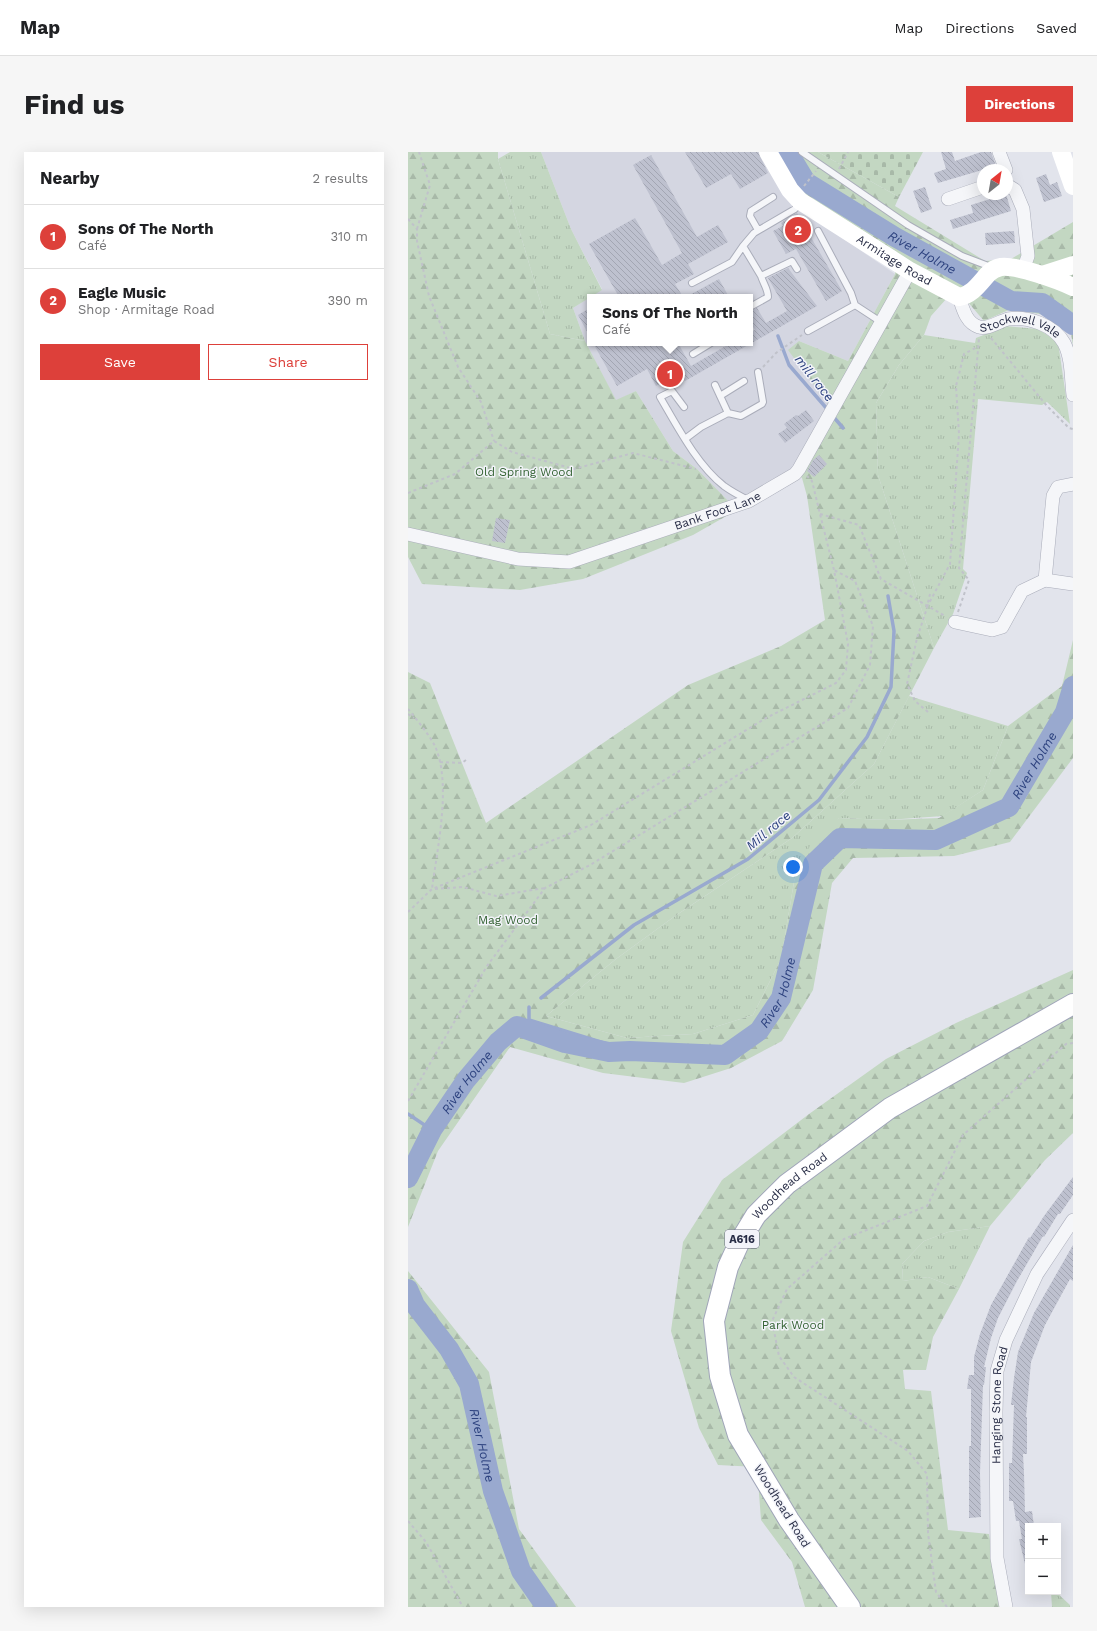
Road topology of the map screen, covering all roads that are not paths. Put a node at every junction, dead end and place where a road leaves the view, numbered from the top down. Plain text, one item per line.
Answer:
1 (768, 152) edge
2 (802, 152) edge
3 (999, 152) edge
4 (1061, 152) edge
5 (1004, 164) edge
6 (1073, 186) edge
7 (977, 189) edge
8 (1013, 189) edge
9 (773, 197) dead end
10 (797, 198) junction
11 (948, 199) dead end
12 (758, 230) junction
13 (818, 231) dead end
14 (743, 246) junction
15 (1073, 265) edge
16 (797, 269) dead end
17 (1023, 270) junction
18 (910, 271) junction
19 (992, 271) junction
20 (1042, 275) junction
21 (761, 276) junction
22 (692, 283) dead end
23 (1073, 287) edge
24 (965, 295) junction
25 (753, 305) edge
26 (855, 305) junction
27 (881, 322) junction
28 (808, 331) road end
29 (706, 346) edge
30 (693, 354) dead end
31 (758, 372) road end
32 (744, 381) dead end
33 (715, 385) dead end
34 (1073, 395) edge
35 (720, 396) junction
36 (684, 407) dead end
37 (728, 413) junction
38 (685, 440) junction
39 (1073, 484) edge
40 (749, 501) junction
41 (408, 534) edge
42 (1045, 580) junction
43 (1073, 584) edge
44 (955, 622) road end
45 (1073, 1004) edge
46 (1073, 1220) edge
47 (850, 1607) edge
48 (1006, 1607) edge

1 - 10 main road, Armitage Road
2 - 19 lane
3 - 5 street
4 - 6 main road
7 - 11 street
8 - 17 street
9 - 12 lane
10 - 12 lane
10 - 18 main road, Armitage Road
12 - 14 lane
13 - 26 lane
14 - 21 lane
14 - 22 lane
15 - 20 main road
16 - 21 lane
17 - 19 main road
17 - 20 main road
18 - 24 main road, Armitage Road
18 - 27 street, Bank Foot Lane
19 - 24 main road
20 - 23 main road
21 - 25 lane
24 - 34 street, Stockwell Vale
26 - 27 lane
26 - 28 lane
27 - 40 street, Bank Foot Lane
29 - 30 lane
31 - 37 lane
32 - 35 lane
33 - 35 lane
35 - 37 lane
36 - 38 lane
37 - 38 lane
38 - 40 lane
39 - 42 street
40 - 41 street, Bank Foot Lane
42 - 43 street
42 - 44 street
45 - 47 main road, Woodhead Road / A616
46 - 48 street, Hanging Stone Road

